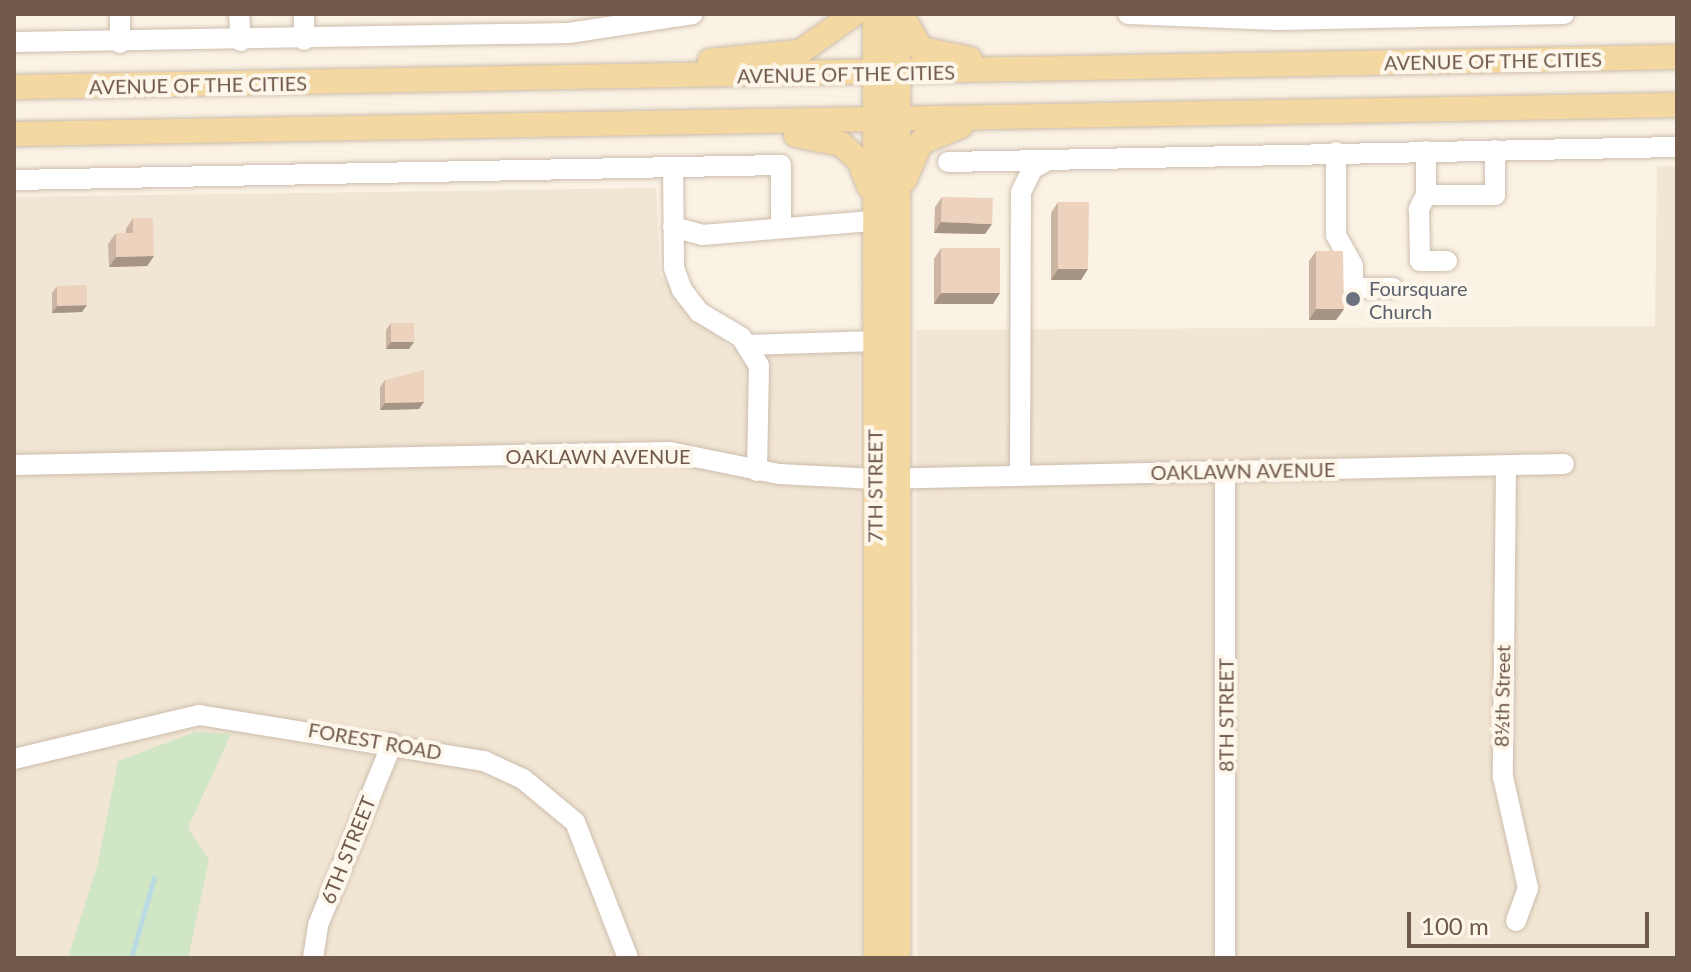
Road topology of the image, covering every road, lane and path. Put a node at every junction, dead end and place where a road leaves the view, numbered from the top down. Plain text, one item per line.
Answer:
1 (120, 14) edge
2 (239, 14) edge
3 (304, 14) edge
4 (480, 14) edge
5 (693, 14) edge
6 (854, 14) edge
7 (875, 14) edge
8 (900, 14) edge
9 (1128, 14) edge
10 (1564, 14) edge
11 (1475, 15) edge
12 (1344, 16) edge
13 (1180, 17) edge
14 (602, 23) edge
15 (481, 35) junction
16 (304, 40) junction
17 (241, 41) junction
18 (14, 42) edge
19 (120, 43) junction
20 (1677, 57) edge
21 (1215, 66) junction
22 (886, 74) junction
23 (446, 81) junction
24 (14, 87) edge
25 (1677, 105) edge
26 (993, 119) junction
27 (886, 120) junction
28 (578, 127) junction
29 (14, 134) edge
30 (1677, 147) edge
31 (1495, 150) junction
32 (1426, 151) junction
33 (1336, 152) junction
34 (1050, 160) junction
35 (948, 162) dead end
36 (673, 167) junction
37 (14, 180) edge
38 (1426, 195) junction
39 (874, 211) junction
40 (781, 226) junction
41 (673, 227) junction
42 (898, 243) junction
43 (1447, 261) dead end
44 (1393, 288) dead end
45 (874, 341) junction
46 (748, 345) junction
47 (1564, 464) dead end
48 (14, 465) edge
49 (1506, 467) junction
50 (757, 471) junction
51 (1225, 472) junction
52 (1020, 476) junction
53 (886, 478) junction
54 (392, 744) junction
55 (14, 759) edge
56 (1516, 921) dead end
57 (313, 958) edge
58 (628, 958) edge
59 (876, 958) edge
60 (898, 958) edge
61 (1225, 958) edge

1 - 19 street
2 - 17 street
3 - 16 street
4 - 15 street
5 - 14 street
6 - 23 main road
7 - 22 main road, 7TH STREET
8 - 21 main road
8 - 22 main road, 7TH STREET
9 - 13 street
10 - 11 street
11 - 12 street
12 - 13 street
14 - 15 street
15 - 16 street
16 - 17 street
17 - 19 street
18 - 19 street
20 - 21 main road, AVENUE OF THE CITIES
21 - 22 main road, AVENUE OF THE CITIES
22 - 23 main road, AVENUE OF THE CITIES
22 - 27 main road, 7TH STREET
23 - 24 main road, AVENUE OF THE CITIES
25 - 26 main road
26 - 27 main road
26 - 42 main road
27 - 28 main road
27 - 39 main road, 7TH STREET
27 - 42 main road, 7TH STREET
28 - 29 main road
28 - 39 main road
30 - 31 street
31 - 32 street
31 - 38 street
32 - 33 street
32 - 38 street
33 - 34 street
33 - 44 street
34 - 35 street
34 - 52 street
36 - 37 street
36 - 40 street
36 - 41 street
38 - 43 street
39 - 40 street
39 - 45 main road, 7TH STREET
40 - 41 street
41 - 46 street
42 - 53 main road, 7TH STREET
45 - 46 street
45 - 53 main road, 7TH STREET
46 - 50 street
47 - 49 street, OAKLAWN AVENUE
48 - 50 street, OAKLAWN AVENUE
49 - 51 street, OAKLAWN AVENUE
49 - 56 street, 8½th Street
50 - 53 street, OAKLAWN AVENUE
51 - 52 street, OAKLAWN AVENUE
51 - 61 street, 8TH STREET
52 - 53 street, OAKLAWN AVENUE
53 - 59 main road, 7TH STREET
53 - 60 main road, 7TH STREET
54 - 55 street, FOREST ROAD
54 - 57 street, 6TH STREET
54 - 58 street, FOREST ROAD

